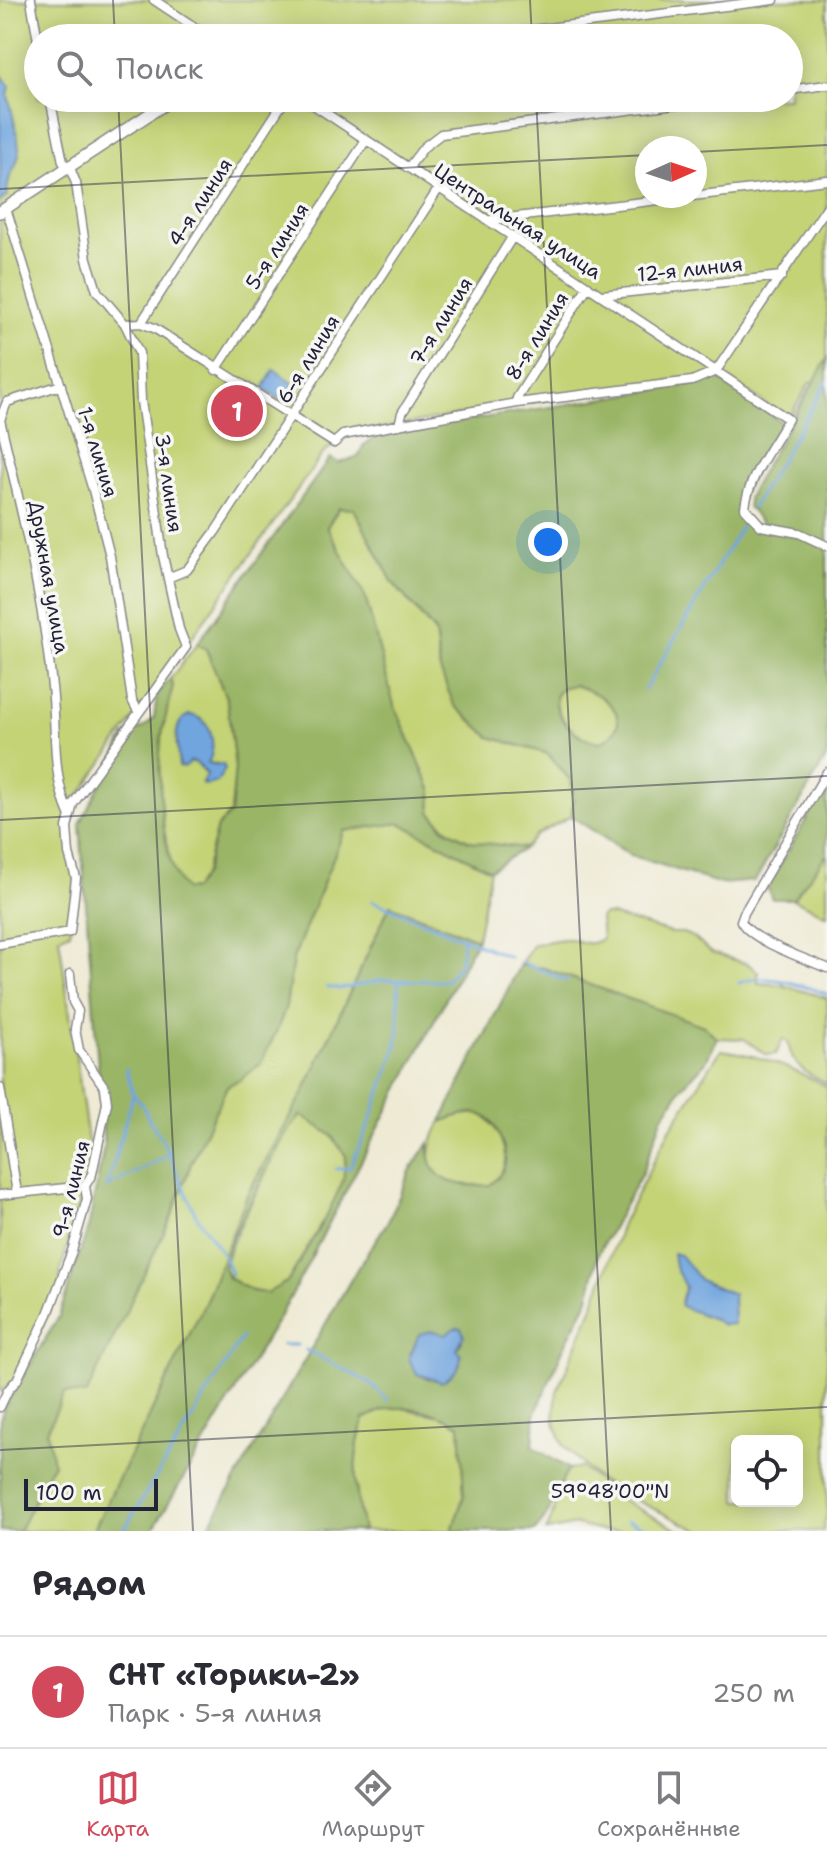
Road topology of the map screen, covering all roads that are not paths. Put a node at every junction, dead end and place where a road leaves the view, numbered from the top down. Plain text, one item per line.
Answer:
1 (31, 0) edge
2 (154, 0) edge
3 (774, 0) edge
4 (35, 24) edge
5 (190, 24) edge
6 (579, 24) edge
7 (827, 85) edge
8 (803, 88) edge
9 (53, 112) edge
10 (153, 112) edge
11 (277, 112) edge
12 (324, 112) edge
13 (613, 112) edge
14 (366, 140) junction
15 (70, 168) junction
16 (408, 168) junction
17 (827, 180) edge
18 (439, 188) junction
19 (827, 207) edge
20 (3, 210) edge
21 (491, 220) junction
22 (513, 236) junction
23 (782, 276) junction
24 (588, 286) junction
25 (602, 295) junction
26 (141, 323) junction
27 (125, 324) junction
28 (216, 370) junction
29 (716, 371) junction
30 (61, 385) junction
31 (517, 403) junction
32 (292, 416) junction
33 (399, 425) junction
34 (827, 546) edge
35 (170, 577) junction
36 (138, 711) junction
37 (827, 772) edge
38 (69, 814) junction
39 (0, 944) edge
40 (827, 968) edge
41 (70, 974) dead end
42 (0, 1088) edge
43 (85, 1186) junction
44 (17, 1193) junction
45 (0, 1195) edge
46 (0, 1407) edge

1 - 4 street
2 - 5 street
3 - 6 street
7 - 8 street
9 - 15 street, 3-я линия
10 - 15 street
11 - 26 street, 4-я линия
12 - 14 street, Центральная улица
13 - 16 street
14 - 16 street, Центральная улица
14 - 28 street, 5-я линия
15 - 20 street
15 - 27 street, 3-я линия
16 - 18 street, Центральная улица
17 - 21 street
18 - 21 street, Центральная улица
18 - 32 street, 6-я линия
19 - 23 street
20 - 30 street, 1-я линия
21 - 22 street, Центральная улица
22 - 24 street, Центральная улица
22 - 33 street, 7-я линия
23 - 25 street, 12-я линия
23 - 29 street
24 - 25 street, Центральная улица
24 - 31 street, 8-я линия
25 - 29 street, Центральная улица
26 - 27 street
26 - 28 street
27 - 35 street, 3-я линия
28 - 32 street
29 - 31 street
29 - 34 street, Центральная улица
30 - 36 street, 1-я линия
30 - 38 street, Дружная улица
31 - 33 street
32 - 33 street
32 - 35 street, 6-я линия
35 - 36 street, 3-я линия
36 - 38 street
37 - 40 street
38 - 39 street
41 - 43 street, 9-я линия
42 - 44 street
43 - 44 street
43 - 46 street, 9-я линия
44 - 45 street

